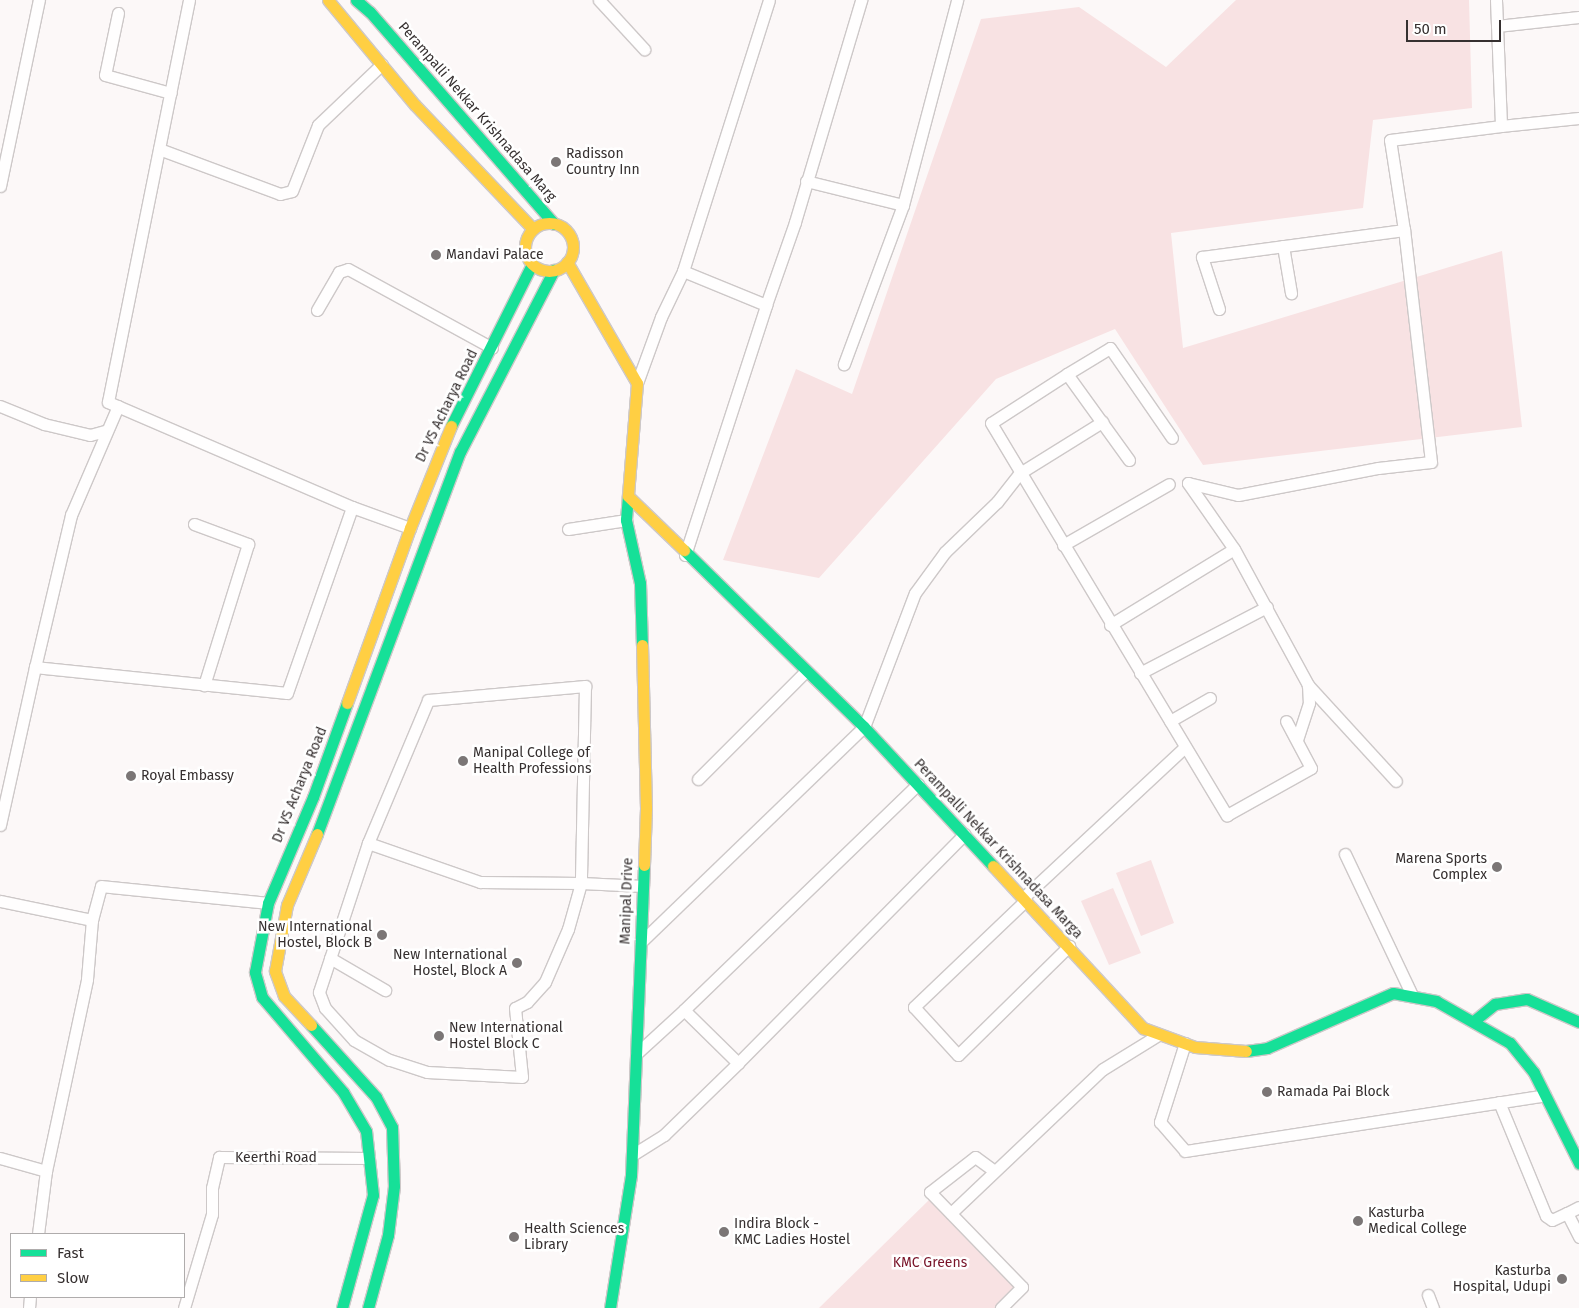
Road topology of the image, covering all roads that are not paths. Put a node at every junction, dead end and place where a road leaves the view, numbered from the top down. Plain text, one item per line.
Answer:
1 (39, 0) edge
2 (189, 0) edge
3 (328, 0) edge
4 (599, 0) edge
5 (769, 0) edge
6 (861, 0) edge
7 (957, 0) edge
8 (1496, 0) edge
9 (360, 1) edge
10 (118, 13) dead end
11 (1579, 17) edge
12 (1497, 26) junction
13 (644, 49) dead end
14 (382, 64) junction
15 (171, 93) junction
16 (1579, 118) edge
17 (1501, 126) junction
18 (159, 149) junction
19 (806, 181) junction
20 (0, 186) edge
21 (903, 205) junction
22 (554, 224) junction
23 (533, 229) junction
24 (1404, 230) junction
25 (1283, 246) junction
26 (567, 262) junction
27 (532, 264) junction
28 (554, 270) junction
29 (683, 271) junction
30 (1291, 293) dead end
31 (766, 305) junction
32 (1219, 309) dead end
33 (317, 310) dead end
34 (596, 313) dead end
35 (492, 348) junction
36 (844, 364) dead end
37 (1067, 374) junction
38 (637, 383) junction
39 (0, 406) edge
40 (118, 406) junction
41 (1102, 422) junction
42 (105, 431) junction
43 (1172, 438) dead end
44 (1130, 460) dead end
45 (1020, 473) junction
46 (1169, 484) dead end
47 (628, 496) junction
48 (352, 507) junction
49 (626, 520) junction
50 (194, 524) dead end
51 (410, 528) junction
52 (568, 529) dead end
53 (1063, 545) junction
54 (1234, 549) junction
55 (685, 555) junction
56 (1267, 607) junction
57 (1110, 624) junction
58 (34, 667) junction
59 (806, 671) junction
60 (1140, 673) junction
61 (204, 685) junction
62 (1308, 685) junction
63 (1210, 698) dead end
64 (1170, 721) junction
65 (1286, 721) dead end
66 (864, 727) junction
67 (1297, 739) junction
68 (1185, 747) junction
69 (698, 779) dead end
70 (1396, 780) dead end
71 (918, 784) junction
72 (313, 798) junction
73 (329, 806) junction
74 (0, 825) edge
75 (966, 834) junction
76 (368, 843) junction
77 (1345, 854) dead end
78 (581, 884) junction
79 (643, 886) junction
80 (1025, 898) junction
81 (0, 901) edge
82 (268, 902) junction
83 (92, 920) junction
84 (641, 942) junction
85 (1069, 946) junction
86 (330, 958) junction
87 (385, 990) dead end
88 (1412, 995) junction
89 (684, 1010) junction
90 (1474, 1020) junction
91 (1579, 1022) edge
92 (1158, 1035) junction
93 (1185, 1043) junction
94 (636, 1054) junction
95 (738, 1063) junction
96 (1545, 1095) junction
97 (1499, 1102) junction
98 (632, 1155) junction
99 (0, 1158) edge
100 (369, 1158) junction
101 (1579, 1163) edge
102 (993, 1170) junction
103 (46, 1171) junction
104 (1579, 1207) edge
105 (951, 1213) junction
106 (1567, 1213) junction
107 (38, 1233) edge
108 (1579, 1237) edge
109 (1428, 1295) dead end
110 (184, 1308) edge
111 (342, 1308) edge
112 (368, 1308) edge
113 (610, 1308) edge
114 (1001, 1308) edge
115 (1433, 1308) edge

1 - 20 street
2 - 15 street
3 - 14 main road
4 - 13 street
5 - 29 street
6 - 19 street
7 - 21 street
8 - 12 street
9 - 22 main road, Perampalli Nekkar Krishnadasa Marg
10 - 15 street
11 - 12 street
12 - 17 street
14 - 18 street
14 - 23 main road
15 - 18 street
16 - 17 street
17 - 24 street
18 - 40 street
19 - 21 street
19 - 31 street
21 - 36 street
22 - 23 main road
22 - 26 main road
23 - 27 main road
24 - 25 street
24 - 54 street
25 - 30 street
25 - 32 street
26 - 28 main road
26 - 34 main road
26 - 38 main road
27 - 28 main road
27 - 35 main road, Dr VS Acharya Road
28 - 73 main road
29 - 31 street
29 - 38 street
31 - 55 street
33 - 35 street
35 - 51 main road, Dr VS Acharya Road
37 - 41 street
37 - 43 street
37 - 45 street
38 - 47 main road
39 - 42 street
40 - 42 street
40 - 48 street
41 - 44 street
41 - 45 street
42 - 58 street
45 - 53 street
45 - 66 street
46 - 53 street
47 - 49 main road, Manipal Drive
47 - 55 main road, Perampalli Nekkar Krishnadasa Marga
48 - 51 street
48 - 61 street
49 - 52 street
49 - 79 main road, Manipal Drive
50 - 61 street
51 - 72 main road, Dr VS Acharya Road
53 - 57 street
54 - 56 street
54 - 57 street
55 - 59 main road, Perampalli Nekkar Krishnadasa Marga
56 - 60 street
56 - 62 street
57 - 60 street
58 - 61 street
58 - 74 street
59 - 66 main road, Perampalli Nekkar Krishnadasa Marga
59 - 69 street
60 - 64 street
62 - 67 street
62 - 70 street
63 - 64 street
64 - 68 street
65 - 67 street
66 - 71 main road, Perampalli Nekkar Krishnadasa Marga
66 - 84 street
67 - 68 street
68 - 80 street
71 - 75 main road, Perampalli Nekkar Krishnadasa Marga
71 - 89 street
72 - 73 main road
72 - 82 main road, Dr VS Acharya Road
73 - 112 main road
75 - 80 main road, Perampalli Nekkar Krishnadasa Marga
75 - 95 street
76 - 78 street
76 - 78 street
76 - 86 street
77 - 88 street
78 - 79 street
78 - 86 street
79 - 84 main road, Manipal Drive
80 - 85 main road, Perampalli Nekkar Krishnadasa Marga
80 - 85 street
81 - 83 street
82 - 83 street
82 - 100 main road, Dr VS Acharya Road
83 - 103 street
84 - 94 main road, Manipal Drive
85 - 92 main road, Perampalli Nekkar Krishnadasa Marga
86 - 87 street
88 - 90 main road, Perampalli Nekkar Krishnadasa Marga
88 - 93 main road, Perampalli Nekkar Krishnadasa Marga
89 - 94 street
89 - 95 street
90 - 91 main road
90 - 96 main road, Perampalli Nekkar Krishnadasa Marga
92 - 93 main road, Perampalli Nekkar Krishnadasa Marga
92 - 102 street
93 - 97 street
94 - 98 main road, Manipal Drive
95 - 98 street
96 - 97 street
96 - 101 main road, Perampalli Nekkar Krishnadasa Marga
97 - 106 street
98 - 113 main road, Manipal Drive
99 - 103 street
100 - 110 street, Keerthi Road
100 - 111 main road, Dr VS Acharya Road
102 - 105 street
102 - 105 street
103 - 107 street
104 - 106 street
105 - 114 street
106 - 108 street
109 - 115 street

